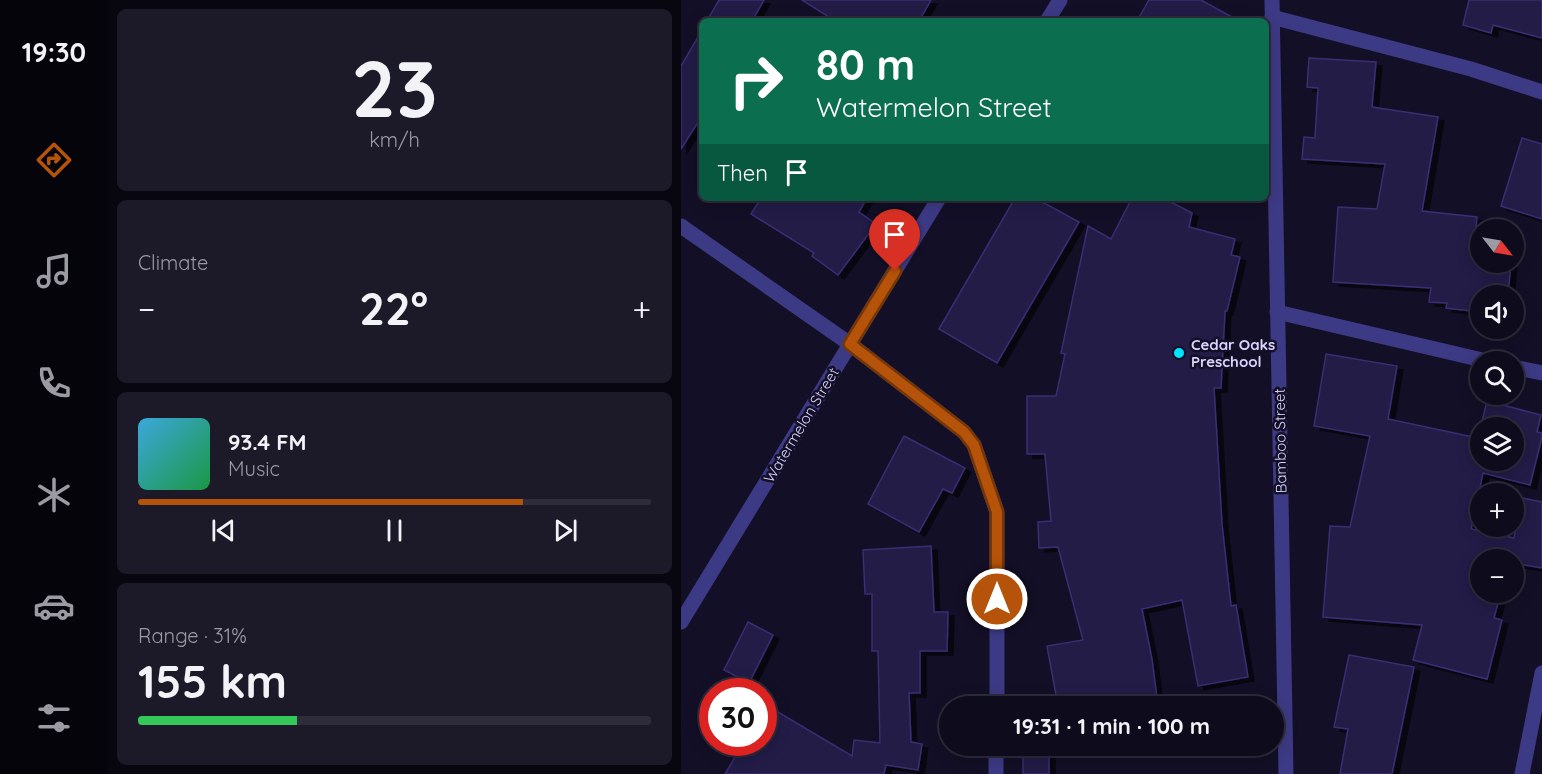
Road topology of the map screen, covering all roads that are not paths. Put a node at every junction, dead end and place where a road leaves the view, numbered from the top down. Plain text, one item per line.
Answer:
1 (1060, 0) edge
2 (1272, 0) edge
3 (1272, 17) junction
4 (1049, 18) edge
5 (1542, 92) edge
6 (937, 201) edge
7 (681, 226) edge
8 (1277, 312) junction
9 (850, 344) junction
10 (1470, 357) edge
11 (1524, 369) edge
12 (1542, 373) edge
13 (681, 622) edge
14 (1542, 673) edge
15 (997, 696) edge
16 (996, 756) edge
17 (996, 774) edge
18 (1286, 774) edge
19 (1522, 774) edge

1 - 4 street
2 - 3 street, Bamboo Street
3 - 5 street
3 - 8 street, Bamboo Street
6 - 9 street, Watermelon Street
7 - 9 street
8 - 10 street
8 - 18 street, Bamboo Street
9 - 13 street, Watermelon Street
9 - 15 street
11 - 12 street
14 - 19 street
16 - 17 street

